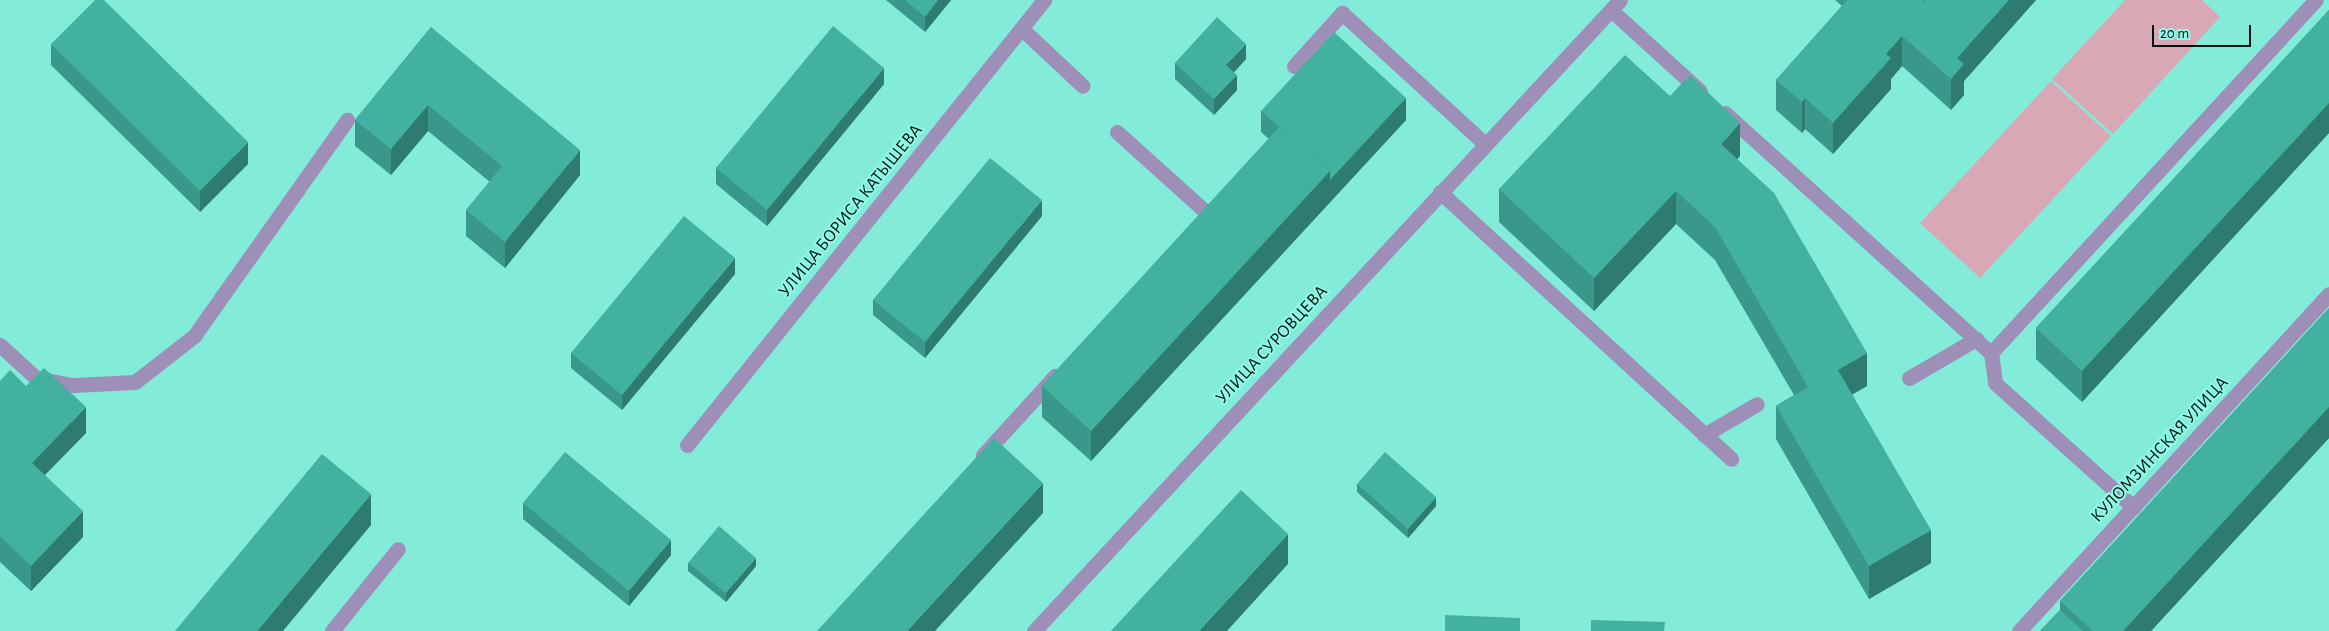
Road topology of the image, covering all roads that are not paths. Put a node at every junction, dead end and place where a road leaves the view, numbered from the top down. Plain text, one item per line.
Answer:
1 (1044, 0) edge
2 (2316, 0) edge
3 (1615, 5) edge
4 (1022, 29) junction
5 (1294, 66) dead end
6 (1083, 86) dead end
7 (347, 120) dead end
8 (1118, 132) dead end
9 (1484, 144) junction
10 (1440, 192) junction
11 (1219, 198) edge
12 (1206, 212) junction
13 (1192, 227) edge
14 (2329, 294) edge
15 (1976, 339) junction
16 (0, 345) edge
17 (1991, 353) junction
18 (1064, 367) edge
19 (1908, 378) dead end
20 (1757, 404) dead end
21 (1704, 435) junction
22 (687, 445) dead end
23 (1731, 459) dead end
24 (969, 470) edge
25 (2133, 507) junction
26 (398, 549) dead end
27 (332, 631) edge
28 (1034, 631) edge
29 (2019, 631) edge

1 - 4 street, УЛИЦА БОРИСА КАТЫШЕВА
2 - 17 street
3 - 9 street, УЛИЦА СУРОВЦЕВА
3 - 15 street
4 - 6 street
4 - 22 street, УЛИЦА БОРИСА КАТЫШЕВА
5 - 9 street
7 - 16 street
8 - 12 street
9 - 10 street, УЛИЦА СУРОВЦЕВА
10 - 21 street
10 - 28 street, УЛИЦА СУРОВЦЕВА
11 - 12 street
12 - 13 street
14 - 25 street, КУЛОМЗИНСКАЯ УЛИЦА
15 - 17 street
15 - 19 street
17 - 25 street
18 - 24 street
20 - 21 street
21 - 23 street
25 - 29 street, КУЛОМЗИНСКАЯ УЛИЦА
26 - 27 street

